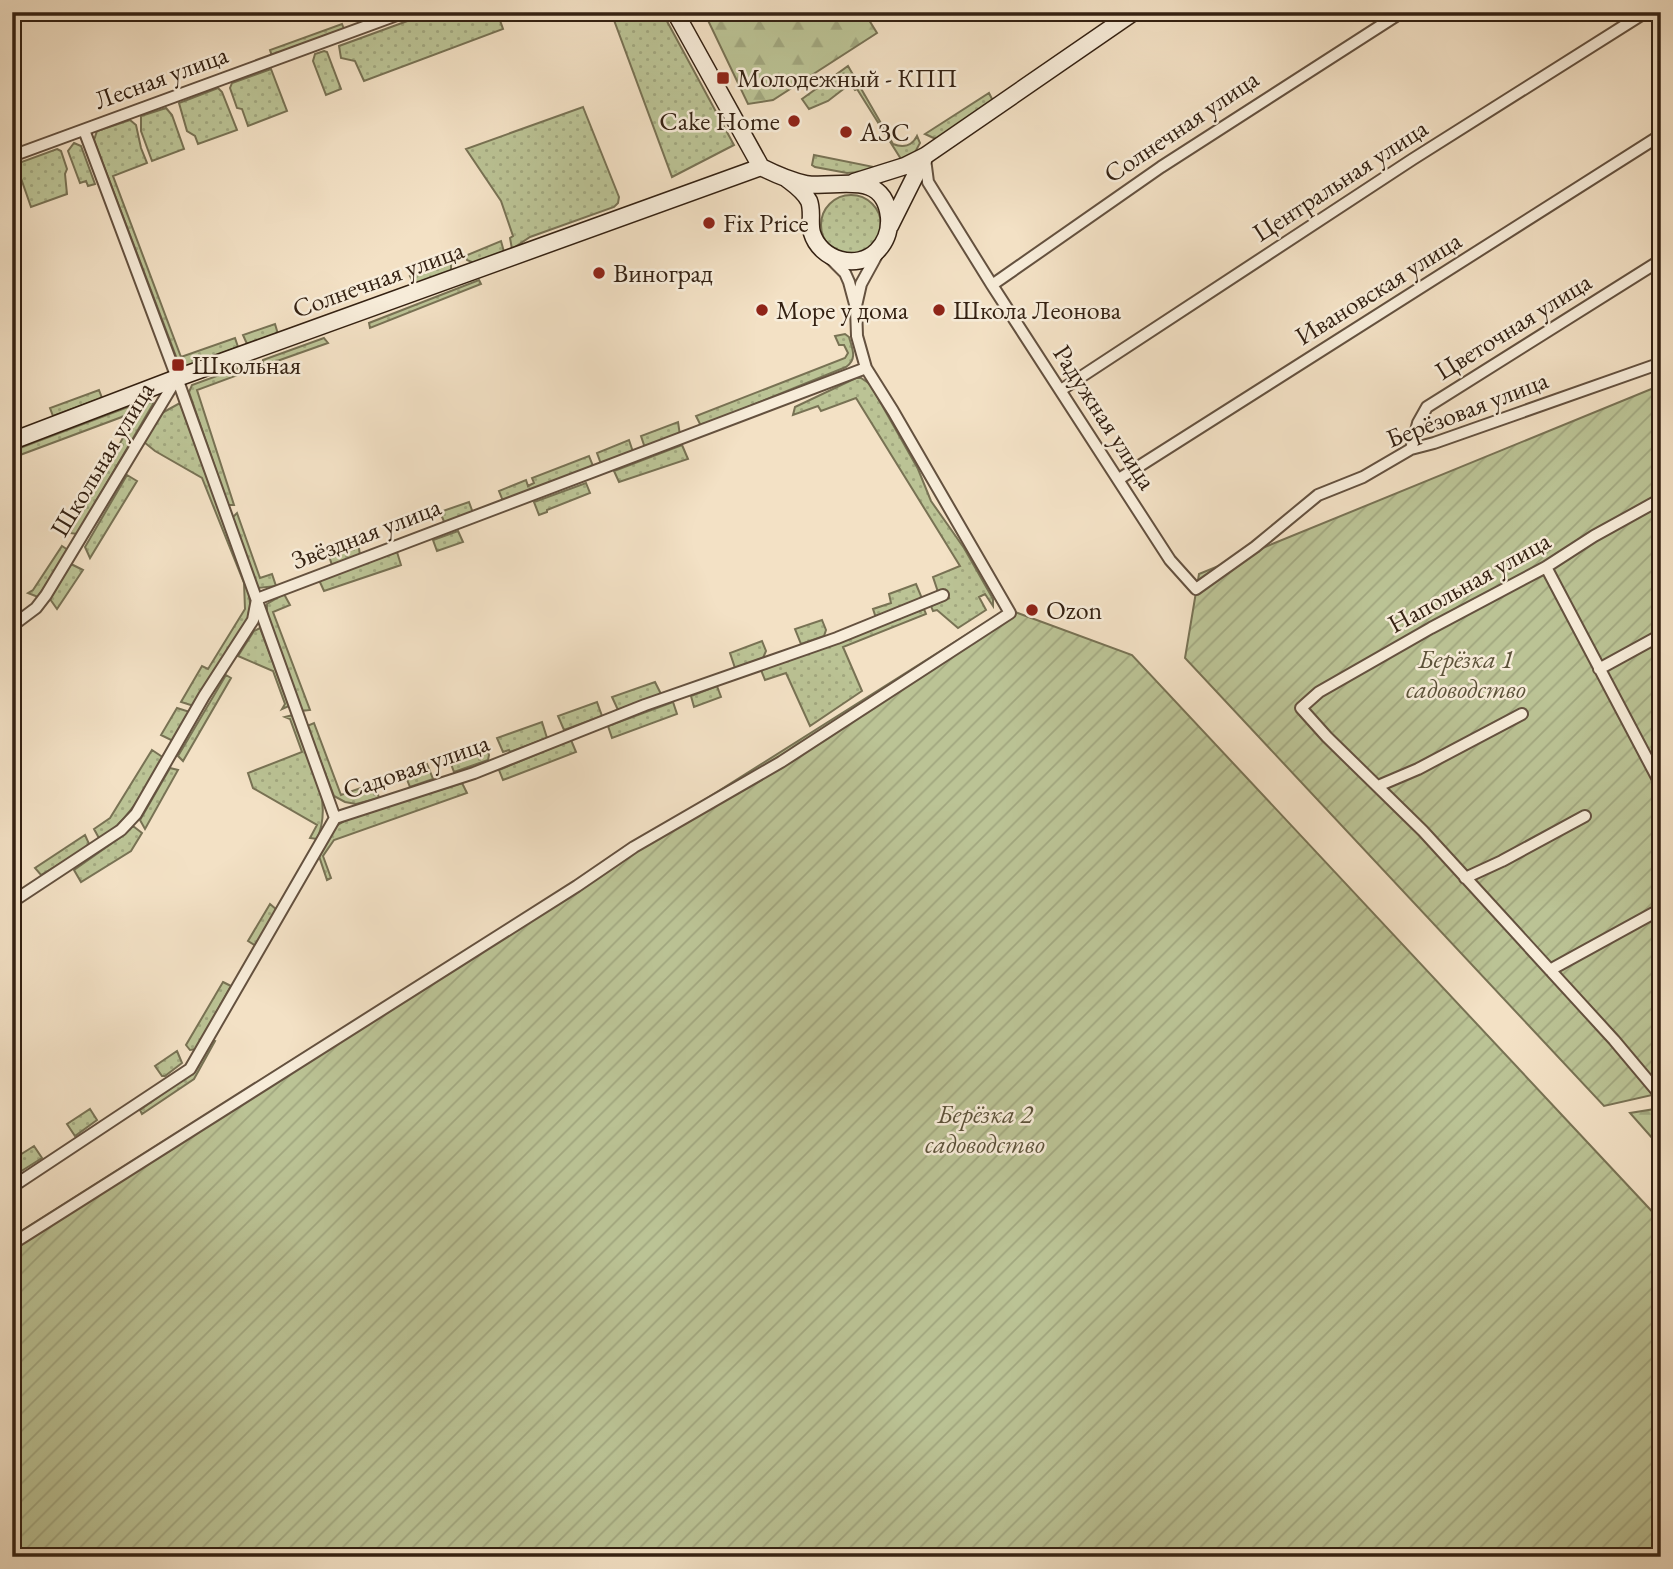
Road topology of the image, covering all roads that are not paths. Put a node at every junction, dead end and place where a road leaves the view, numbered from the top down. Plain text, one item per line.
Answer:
1 (405, 12) edge
2 (675, 12) edge
3 (1134, 12) edge
4 (1402, 12) edge
5 (1646, 12) edge
6 (84, 130) junction
7 (1661, 135) edge
8 (12, 156) edge
9 (925, 156) junction
10 (761, 167) junction
11 (787, 179) junction
12 (847, 183) junction
13 (810, 218) junction
14 (888, 233) junction
15 (826, 254) junction
16 (1661, 260) edge
17 (992, 285) junction
18 (856, 308) junction
19 (1661, 363) edge
20 (866, 368) junction
21 (177, 378) junction
22 (1061, 390) junction
23 (12, 441) edge
24 (1411, 449) junction
25 (1119, 479) junction
26 (1661, 499) edge
27 (1546, 567) junction
28 (1196, 589) joint
29 (943, 595) dead end
30 (257, 598) junction
31 (12, 626) edge
32 (1661, 635) edge
33 (1599, 669) junction
34 (1522, 714) dead end
35 (1659, 779) edge
36 (1378, 786) junction
37 (1585, 816) dead end
38 (335, 818) junction
39 (1465, 878) junction
40 (12, 902) edge
41 (1661, 909) edge
42 (1550, 970) junction
43 (1661, 1096) edge
44 (12, 1187) edge
45 (12, 1244) edge

1 - 6 street, Лесная улица
2 - 10 street
3 - 9 street
4 - 17 street, Солнечная улица
5 - 22 street, Центральная улица
6 - 8 street, Лесная улица
6 - 21 street
7 - 25 street, Ивановская улица
9 - 12 street
9 - 14 street
9 - 17 street, Радужная улица
10 - 11 street
10 - 21 street, Солнечная улица
11 - 12 street
11 - 13 street
12 - 13 street
12 - 14 street
13 - 15 street
14 - 15 street
14 - 18 street
15 - 18 street
16 - 24 street, Цветочная улица
17 - 22 street, Радужная улица
18 - 20 street
19 - 24 street, Берёзовая улица
20 - 30 street, Звёздная улица
20 - 45 street
21 - 23 street, Солнечная улица
21 - 30 street
21 - 31 street, Школьная улица
22 - 25 street, Радужная улица
24 - 28 street, Берёзовая улица
25 - 28 street, Радужная улица
26 - 27 street, Напольная улица
27 - 33 street
27 - 36 street, Напольная улица
29 - 38 street, Садовая улица
30 - 38 street
30 - 40 street
32 - 33 street
33 - 35 street
34 - 36 street
36 - 39 street
37 - 39 street
38 - 44 street, Садовая улица
39 - 42 street
41 - 42 street
42 - 43 street

